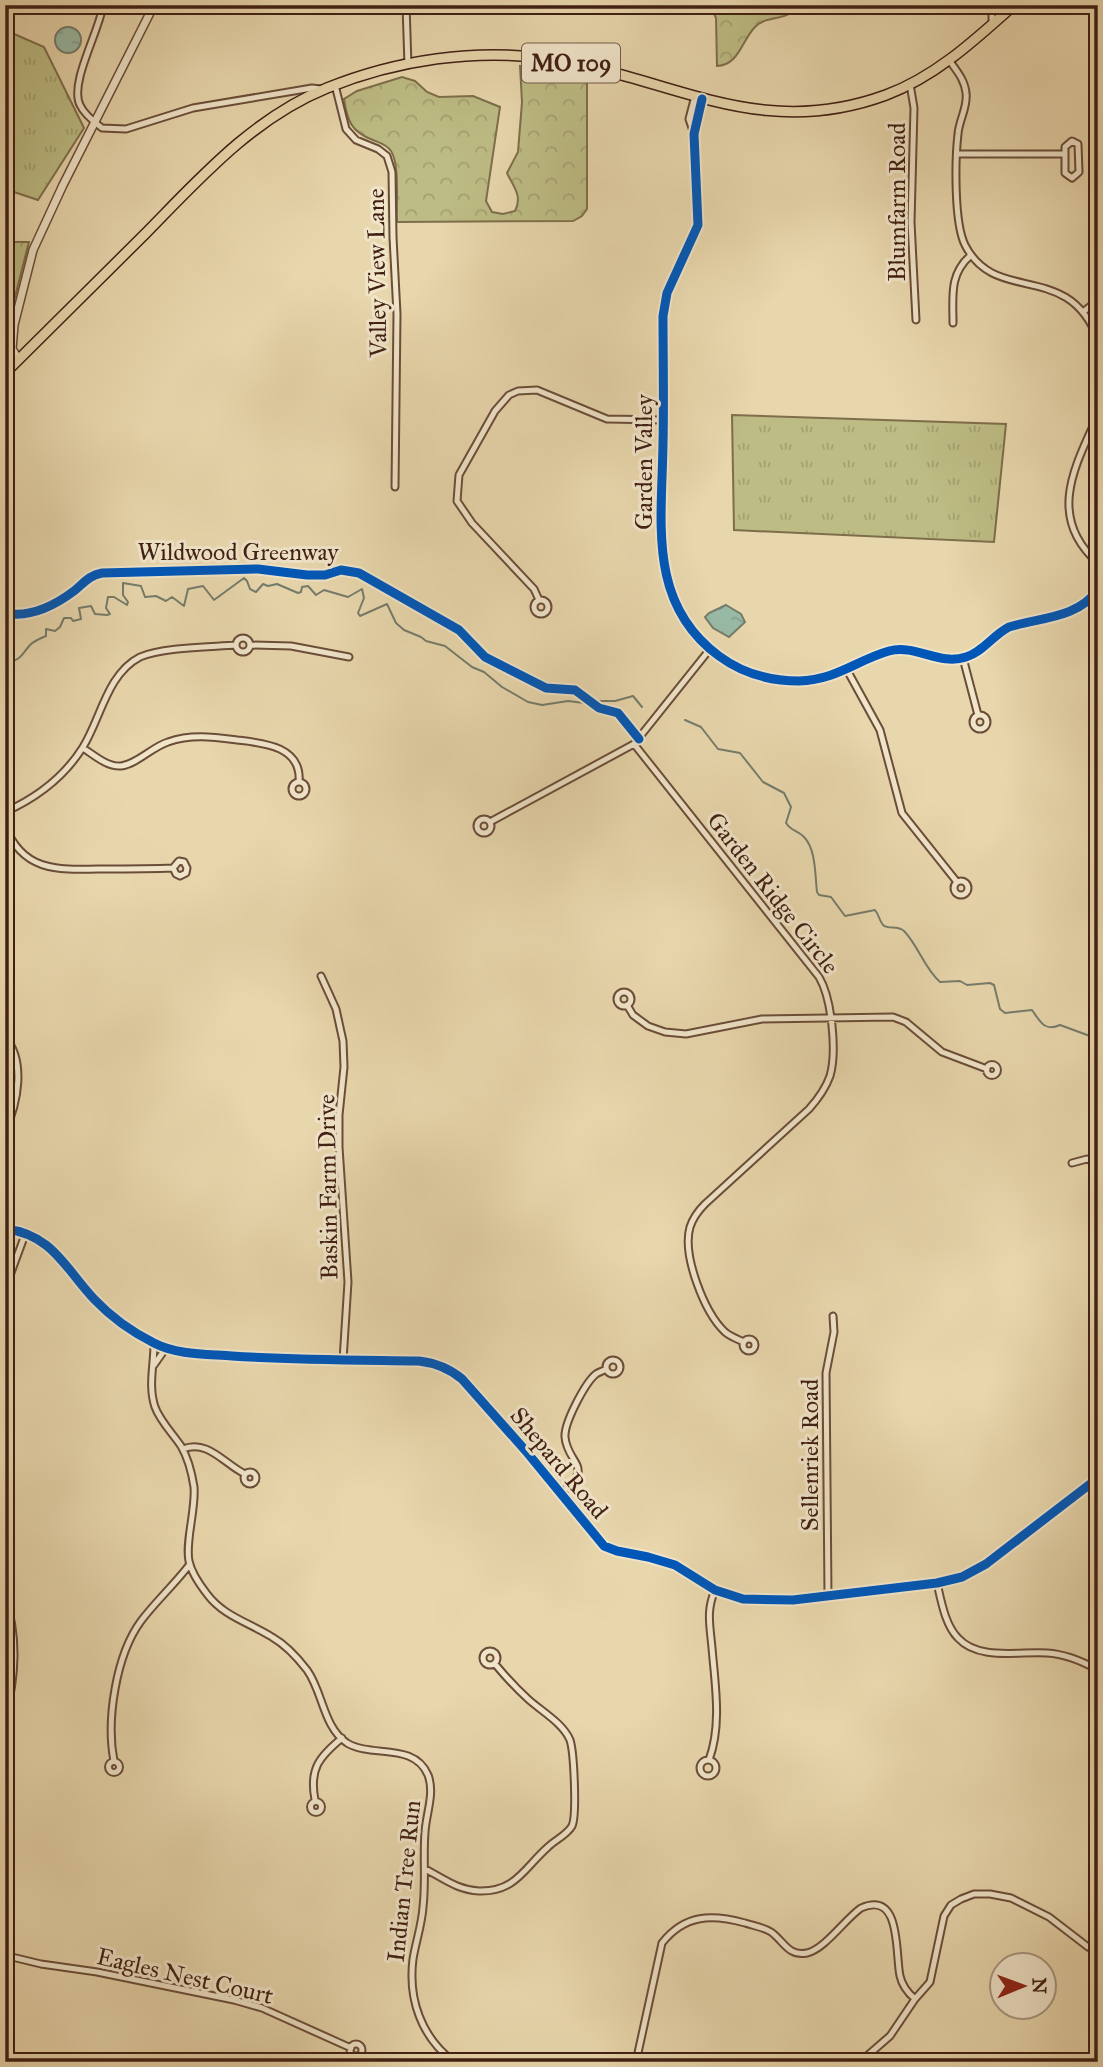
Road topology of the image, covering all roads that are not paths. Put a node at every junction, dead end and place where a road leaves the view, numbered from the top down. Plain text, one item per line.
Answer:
1 (103, 5) edge
2 (154, 5) edge
3 (406, 5) edge
4 (992, 5) edge
5 (1014, 5) edge
6 (992, 25) junction
7 (949, 60) junction
8 (408, 65) junction
9 (910, 84) junction
10 (335, 85) junction
11 (323, 90) junction
12 (699, 97) junction
13 (95, 123) junction
14 (957, 154) junction
15 (1065, 154) junction
16 (971, 255) junction
17 (1098, 300) edge
18 (1083, 312) junction
19 (916, 320) dead end
20 (953, 323) dead end
21 (1098, 339) edge
22 (19, 360) junction
23 (5, 373) edge
24 (1098, 415) edge
25 (664, 420) junction
26 (395, 488) dead end
27 (1098, 563) edge
28 (1098, 590) edge
29 (539, 600) dead end
30 (710, 649) junction
31 (349, 657) dead end
32 (963, 658) junction
33 (847, 670) junction
34 (978, 715) dead end
35 (634, 744) junction
36 (83, 748) junction
37 (299, 782) dead end
38 (5, 812) edge
39 (490, 822) dead end
40 (5, 825) edge
41 (173, 868) dead end
42 (957, 882) dead end
43 (321, 976) dead end
44 (627, 1005) dead end
45 (831, 1018) junction
46 (5, 1037) edge
47 (987, 1069) dead end
48 (5, 1130) edge
49 (1072, 1163) dead end
50 (1098, 1164) edge
51 (5, 1229) edge
52 (26, 1233) junction
53 (5, 1289) edge
54 (833, 1316) dead end
55 (744, 1342) dead end
56 (155, 1344) junction
57 (166, 1348) junction
58 (343, 1360) junction
59 (154, 1364) junction
60 (606, 1369) dead end
61 (5, 1444) edge
62 (183, 1449) junction
63 (244, 1474) dead end
64 (1098, 1478) edge
65 (561, 1493) junction
66 (5, 1511) edge
67 (190, 1563) junction
68 (937, 1583) junction
69 (715, 1590) junction
70 (828, 1595) junction
71 (5, 1596) edge
72 (495, 1664) dead end
73 (1098, 1670) edge
74 (5, 1717) edge
75 (342, 1738) junction
76 (709, 1760) dead end
77 (114, 1761) dead end
78 (315, 1800) dead end
79 (425, 1869) junction
80 (1098, 1951) edge
81 (5, 1958) edge
82 (915, 1999) junction
83 (351, 2048) dead end
84 (454, 2062) edge
85 (636, 2062) edge
86 (860, 2062) edge

1 - 13 street
2 - 13 street
3 - 8 street
4 - 6 street
5 - 6 main road, MO 109
6 - 7 main road, MO 109
7 - 9 main road, MO 109
7 - 14 street
8 - 10 main road, MO 109
8 - 12 main road, MO 109
9 - 12 main road, MO 109
9 - 19 street, Blumfarm Road
10 - 11 main road, MO 109
10 - 26 street, Valley View Lane
11 - 13 street
11 - 22 main road, MO 109
12 - 25 street, Garden Valley
13 - 22 street
14 - 15 street
14 - 16 street
15 - 15 street
16 - 18 street
16 - 20 street
17 - 18 street
18 - 21 street
22 - 23 main road, MO 109
24 - 27 street
25 - 29 street
25 - 30 street, Garden Valley
28 - 32 street
30 - 33 street, Garden Valley
30 - 35 street
31 - 36 street
32 - 33 street, Garden Valley
32 - 34 street
33 - 42 street
35 - 39 street
35 - 45 street, Garden Ridge Circle
36 - 37 street
36 - 38 street
40 - 41 street
43 - 58 street, Baskin Farm Drive
44 - 45 street
45 - 47 street
45 - 55 street, Garden Ridge Circle
46 - 48 street
49 - 50 street
51 - 52 street, Shepard Road
52 - 53 street
52 - 56 street, Shepard Road
54 - 70 street, Sellenriek Road
56 - 57 street, Shepard Road
56 - 59 street
57 - 58 street, Shepard Road
57 - 59 street
58 - 65 street, Shepard Road
59 - 62 street
60 - 65 street
61 - 66 street
62 - 63 street
62 - 67 street
64 - 68 street, Shepard Road
65 - 69 street, Shepard Road
67 - 75 street
67 - 77 street
68 - 70 street, Shepard Road
68 - 73 street
69 - 70 street, Shepard Road
69 - 76 street
71 - 74 street
72 - 79 street
75 - 78 street
75 - 79 street, Indian Tree Run
79 - 84 street, Indian Tree Run
80 - 82 street
81 - 83 street, Eagles Nest Court
82 - 85 street
82 - 86 street

